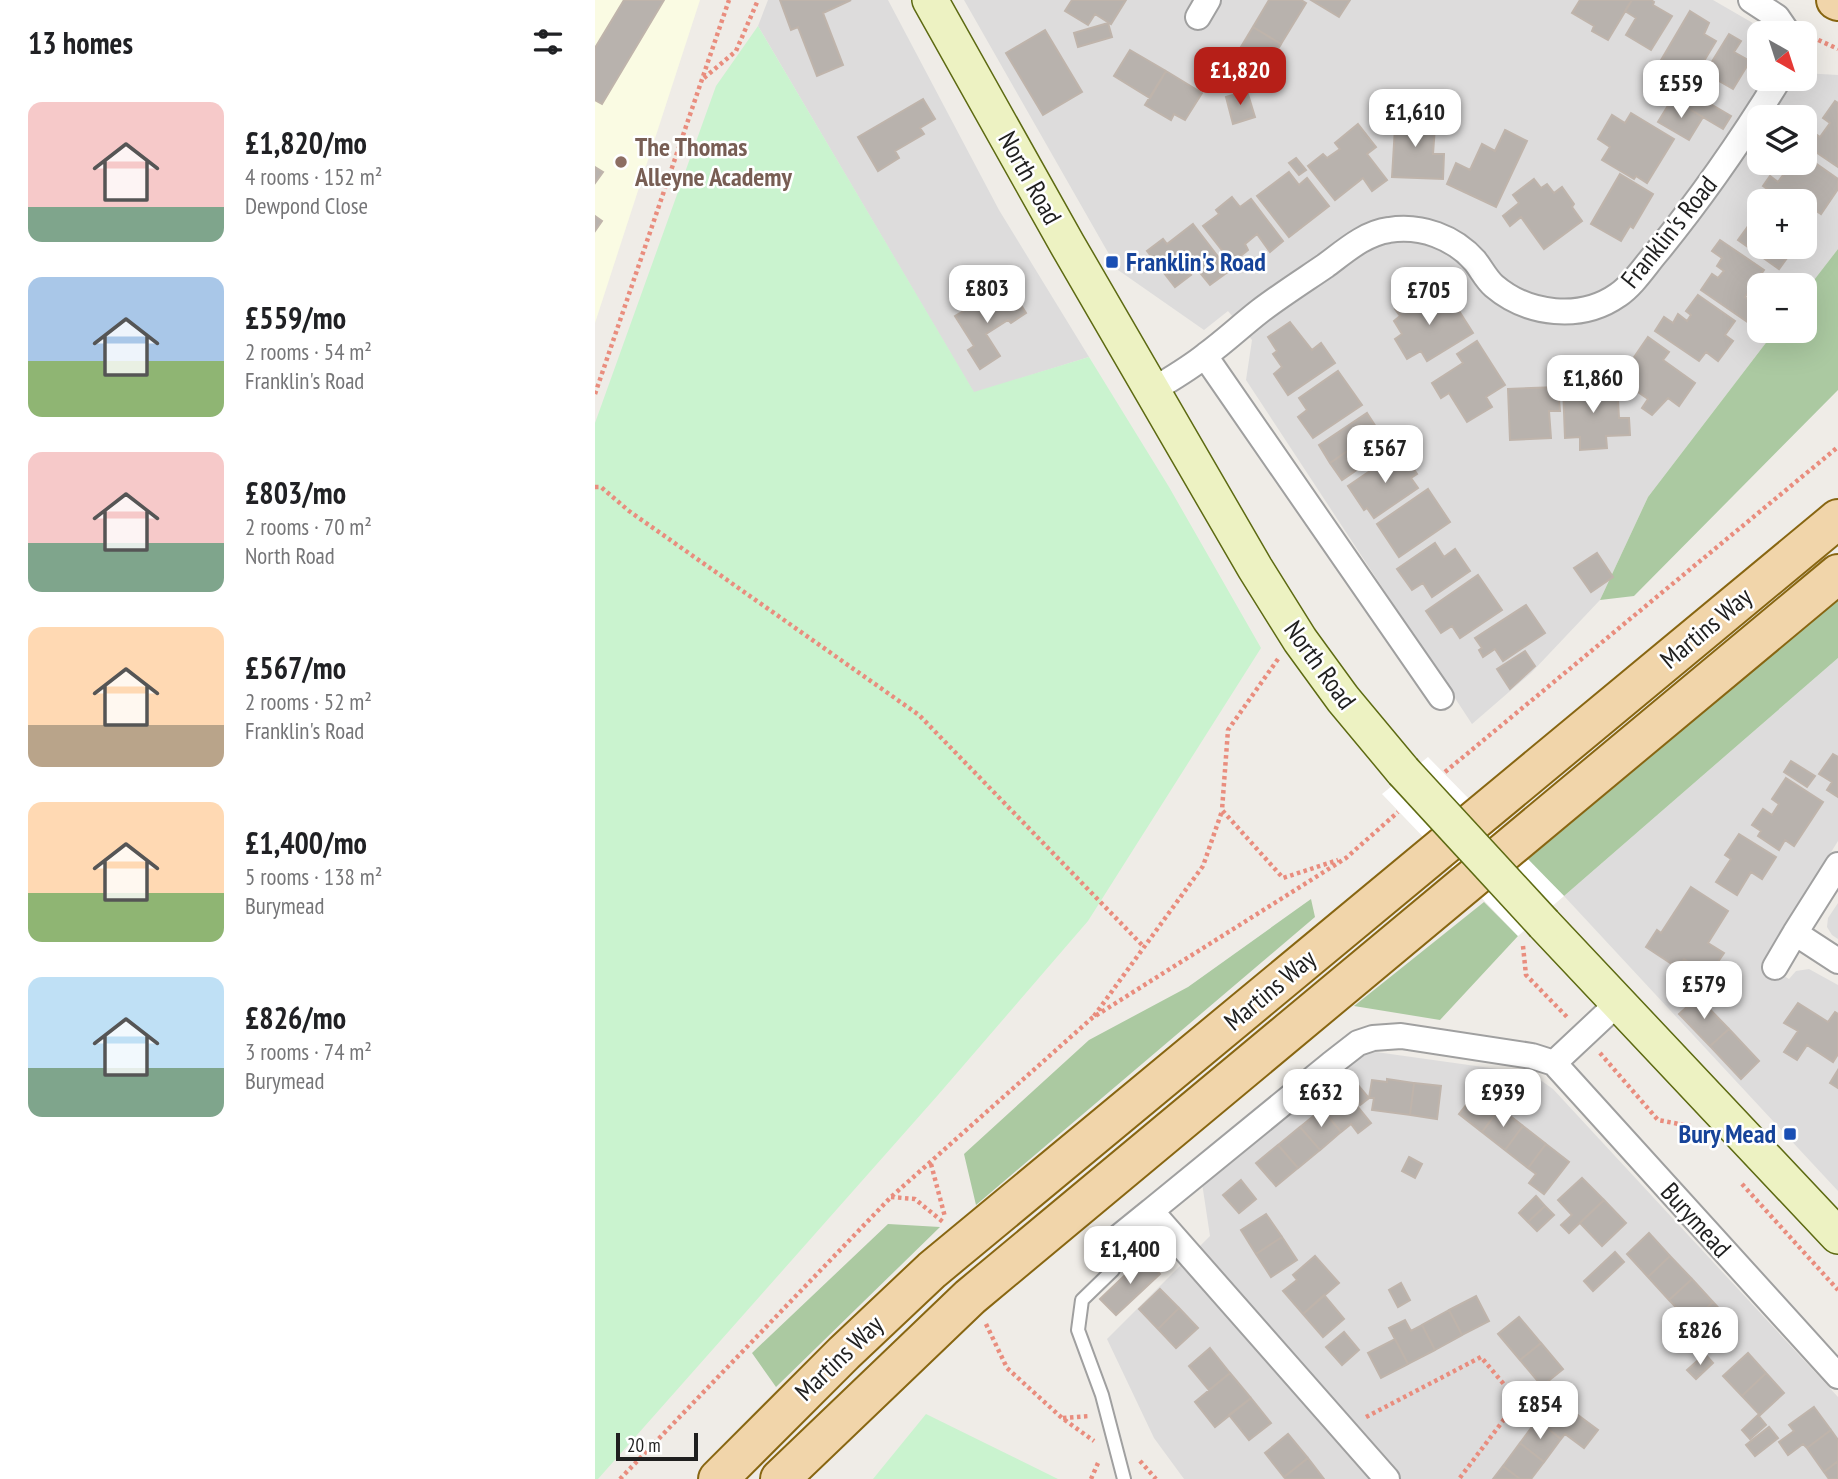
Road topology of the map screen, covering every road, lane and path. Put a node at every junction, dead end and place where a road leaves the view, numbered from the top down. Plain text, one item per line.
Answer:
1 (729, 0) edge
2 (758, 0) edge
3 (930, 0) edge
4 (1751, 0) edge
5 (1780, 21) edge
6 (1817, 39) edge
7 (1838, 49) edge
8 (704, 78) junction
9 (1772, 91) edge
10 (1205, 356) junction
11 (1153, 390) junction
12 (595, 394) edge
13 (1838, 447) edge
14 (595, 487) edge
15 (1838, 519) edge
16 (1838, 574) edge
17 (1300, 640) junction
18 (1441, 697) dead end
19 (1437, 779) dead end
20 (1407, 805) dead end
21 (1222, 810) junction
22 (1346, 858) junction
23 (1838, 865) edge
24 (1533, 932) junction
25 (1795, 933) junction
26 (1143, 946) junction
27 (1838, 961) edge
28 (1775, 967) dead end
29 (1618, 1003) junction
30 (1093, 1018) junction
31 (1584, 1035) junction
32 (1554, 1063) junction
33 (1699, 1136) dead end
34 (931, 1164) junction
35 (1736, 1177) dead end
36 (891, 1197) junction
37 (1151, 1211) junction
38 (1838, 1236) edge
39 (1109, 1245) joint
40 (1838, 1290) edge
41 (985, 1322) dead end
42 (1838, 1376) edge
43 (1345, 1430) junction
44 (1117, 1455) junction
45 (620, 1479) edge
46 (718, 1479) edge
47 (780, 1479) edge
48 (1124, 1479) edge
49 (1387, 1479) edge
50 (1459, 1479) edge

1 - 8 path
2 - 8 path
3 - 11 main road, North Road
4 - 5 street
6 - 7 path
8 - 12 path
9 - 10 street, Franklin's Road
10 - 11 street, Franklin's Road
10 - 18 street
11 - 17 main road, North Road
13 - 19 path
14 - 26 path
15 - 46 main road, Martins Way
16 - 47 main road
17 - 21 path
17 - 24 main road, North Road, bridge
20 - 22 path
21 - 22 path
21 - 26 path
22 - 30 path
23 - 25 street
24 - 29 main road, North Road
24 - 31 path
25 - 27 street
25 - 28 street
26 - 30 path
29 - 31 street
29 - 38 main road, North Road
30 - 34 path
31 - 32 street
31 - 33 path
32 - 37 street
32 - 42 street, Burymead
34 - 36 path
34 - 36 path
35 - 40 path
36 - 45 path
37 - 39 street
37 - 43 street
39 - 44 lane
41 - 44 path
43 - 49 street
43 - 50 path
44 - 48 lane

